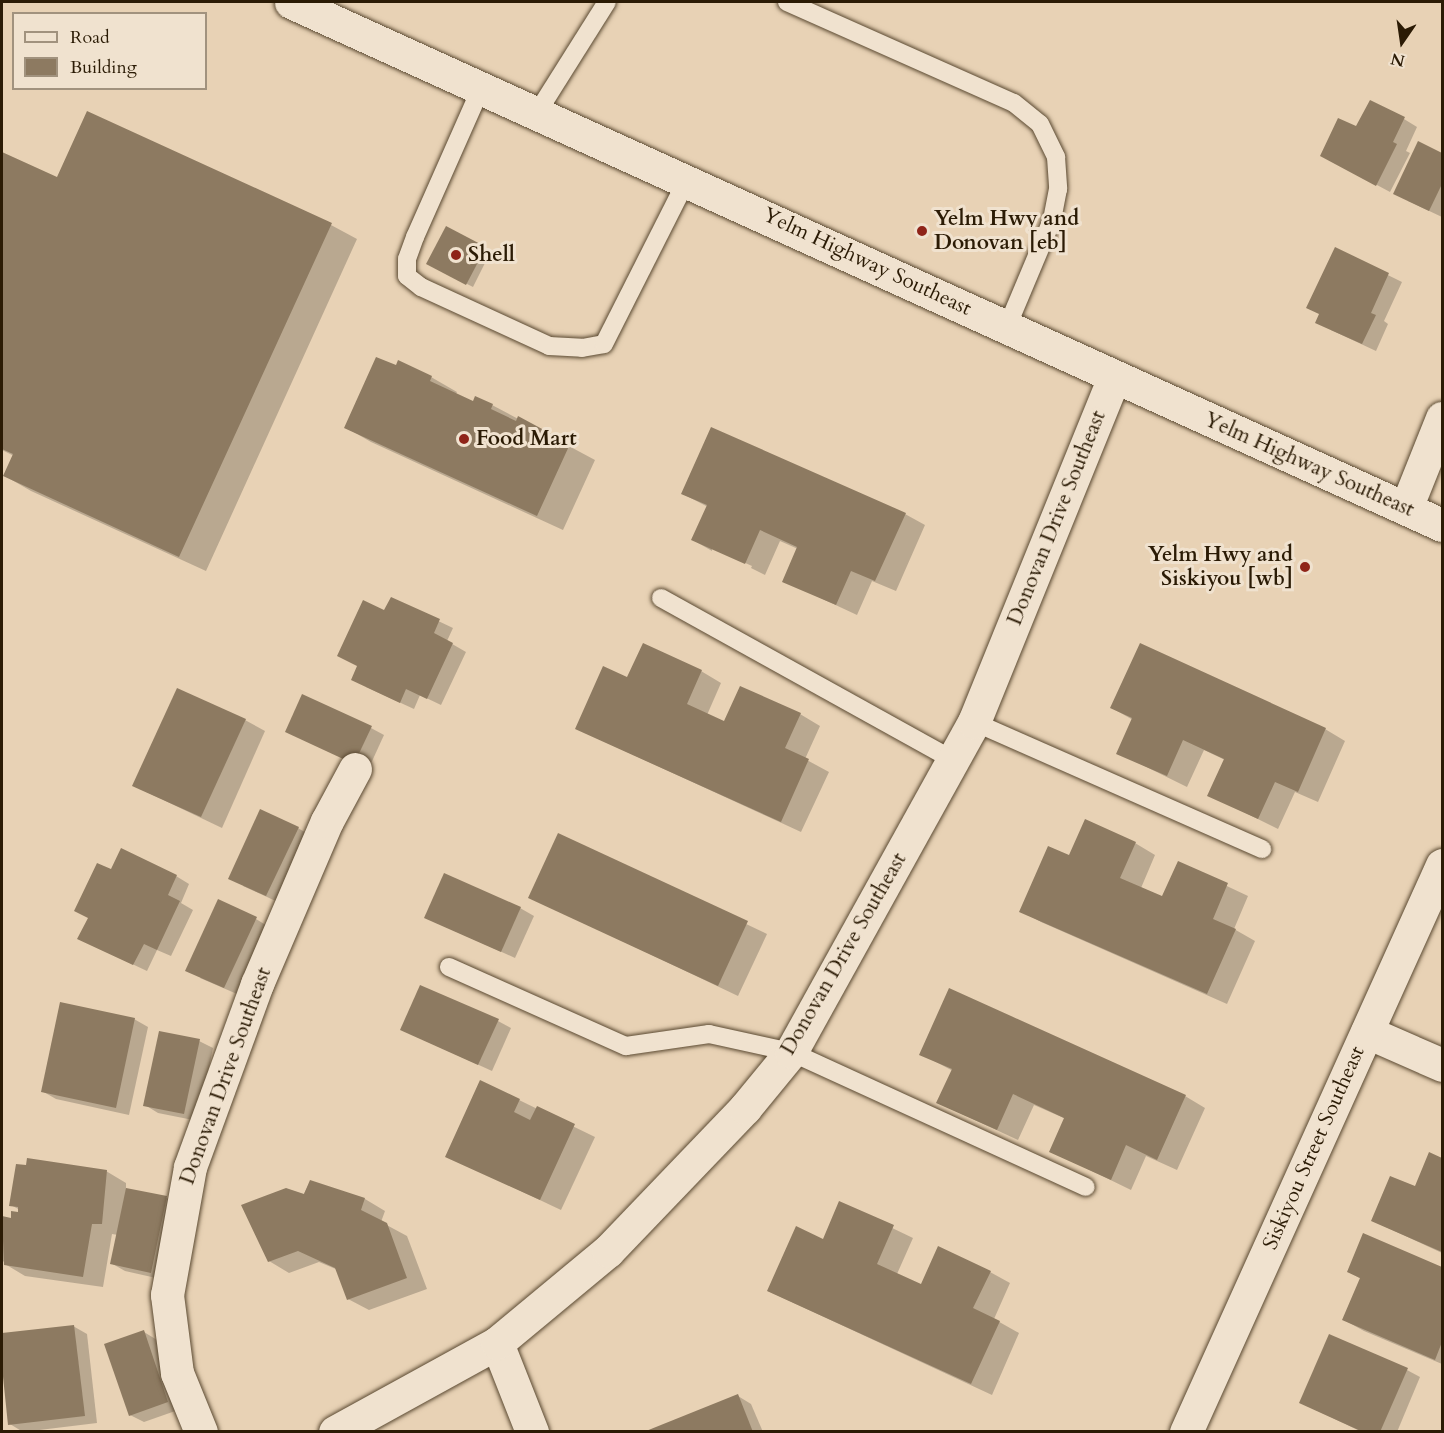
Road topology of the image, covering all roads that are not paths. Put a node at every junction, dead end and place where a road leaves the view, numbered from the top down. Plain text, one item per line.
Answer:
1 (291, 2) edge
2 (607, 2) edge
3 (787, 2) edge
4 (481, 88) junction
5 (537, 113) junction
6 (687, 180) junction
7 (1007, 327) junction
8 (1114, 377) junction
9 (1443, 418) edge
10 (1406, 508) junction
11 (1443, 525) edge
12 (661, 598) dead end
13 (974, 722) junction
14 (953, 760) junction
15 (355, 769) dead end
16 (1262, 849) dead end
17 (1443, 865) edge
18 (449, 967) dead end
19 (1367, 1032) junction
20 (791, 1052) junction
21 (1443, 1065) edge
22 (1086, 1187) dead end
23 (496, 1344) junction
24 (201, 1431) edge
25 (335, 1431) edge
26 (532, 1431) edge
27 (1186, 1431) edge

1 - 4 street, Yelm Highway Southeast
2 - 5 lane
3 - 7 lane
4 - 5 street, Yelm Highway Southeast
4 - 6 lane
5 - 6 street, Yelm Highway Southeast
6 - 7 street, Yelm Highway Southeast
7 - 8 street, Yelm Highway Southeast
8 - 10 street, Yelm Highway Southeast
8 - 13 street, Donovan Drive Southeast
9 - 10 street
10 - 11 street, Yelm Highway Southeast
12 - 14 lane
13 - 14 street, Donovan Drive Southeast
13 - 16 lane
14 - 20 street, Donovan Drive Southeast
15 - 24 street, Donovan Drive Southeast
17 - 19 street, Siskiyou Street Southeast
18 - 20 lane
19 - 21 street
19 - 27 street, Siskiyou Street Southeast
20 - 22 lane
20 - 23 street, Donovan Drive Southeast
23 - 25 street, Donovan Drive Southeast
23 - 26 street

